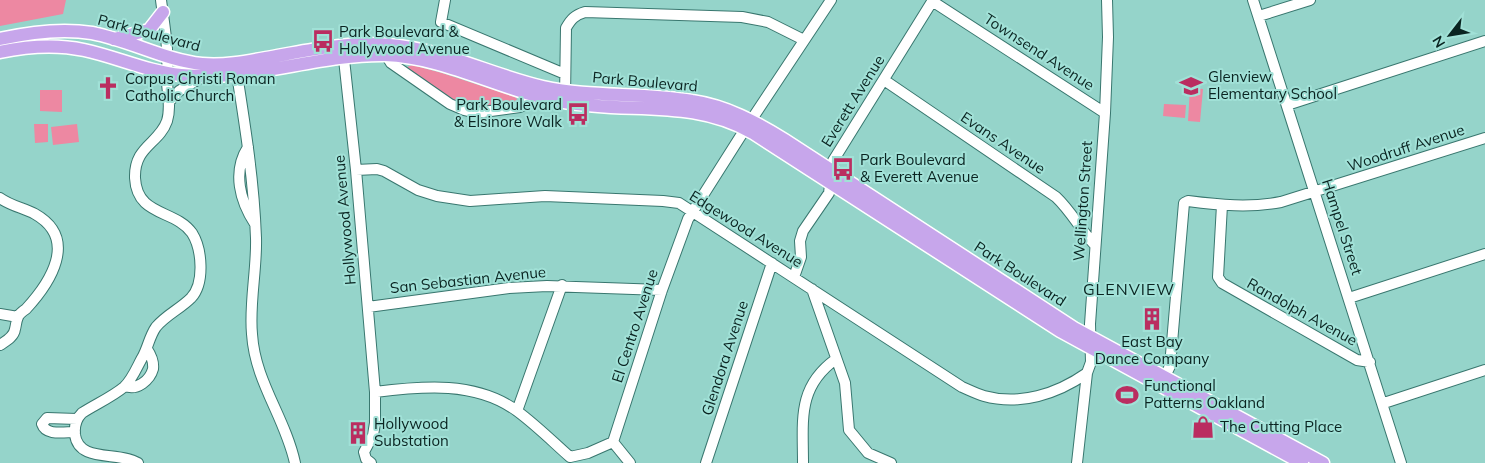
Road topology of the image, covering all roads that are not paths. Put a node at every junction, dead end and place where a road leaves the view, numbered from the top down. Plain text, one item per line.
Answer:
1 (445, 0) edge
2 (831, 0) edge
3 (933, 0) edge
4 (1107, 0) edge
5 (1253, 0) edge
6 (1310, 0) edge
7 (162, 6) edge
8 (1259, 16) junction
9 (0, 39) edge
10 (114, 39) junction
11 (804, 40) junction
12 (1485, 41) edge
13 (343, 52) junction
14 (2, 54) edge
15 (386, 55) junction
16 (167, 56) junction
17 (236, 68) junction
18 (167, 73) junction
19 (565, 74) junction
20 (202, 77) junction
21 (884, 80) junction
22 (565, 97) junction
23 (544, 98) junction
24 (169, 102) junction
25 (1287, 104) junction
26 (1105, 112) junction
27 (748, 124) junction
28 (1485, 138) edge
29 (356, 170) junction
30 (831, 176) junction
31 (1316, 193) junction
32 (0, 198) edge
33 (1222, 205) junction
34 (694, 212) junction
35 (1094, 244) junction
36 (1485, 254) edge
37 (772, 263) junction
38 (794, 277) junction
39 (562, 285) junction
40 (812, 289) junction
41 (662, 290) junction
42 (1349, 298) junction
43 (368, 307) junction
44 (0, 314) edge
45 (18, 317) junction
46 (1090, 342) junction
47 (0, 345) edge
48 (147, 349) junction
49 (836, 359) junction
50 (1370, 362) junction
51 (1485, 370) edge
52 (1087, 373) junction
53 (1163, 382) junction
54 (125, 386) junction
55 (375, 392) junction
56 (1384, 403) junction
57 (517, 411) junction
58 (77, 419) junction
59 (74, 432) junction
60 (612, 442) junction
61 (568, 460) edge
62 (879, 461) edge
63 (138, 463) edge
64 (294, 463) edge
65 (371, 463) edge
66 (630, 463) edge
67 (706, 463) edge
68 (803, 463) edge
69 (891, 463) edge
70 (1077, 463) edge
71 (1302, 463) edge
72 (1323, 463) edge
73 (1402, 463) edge

1 - 19 street
2 - 11 street, El Centro Avenue
3 - 21 street, Everett Avenue
3 - 26 street, Townsend Avenue
4 - 26 street, Wellington Street
5 - 8 street, Hampel Street
6 - 8 street
7 - 10 main road
7 - 16 street
8 - 25 street, Hampel Street
9 - 10 main road, Park Boulevard
10 - 16 main road, Park Boulevard
11 - 19 street
11 - 27 street, El Centro Avenue
12 - 25 street
13 - 15 main road, Park Boulevard
13 - 17 main road, Park Boulevard
13 - 22 main road, Park Boulevard
13 - 29 street, Hollywood Avenue
14 - 18 main road, Park Boulevard
15 - 23 main road, Park Boulevard
15 - 23 street
16 - 17 main road, Park Boulevard
16 - 18 street
17 - 20 main road, Park Boulevard
17 - 64 street
18 - 20 main road, Park Boulevard
18 - 24 street
19 - 22 street
20 - 24 street
21 - 30 street, Everett Avenue
21 - 35 street, Evans Avenue
22 - 23 main road, Park Boulevard
22 - 27 main road, Park Boulevard
24 - 48 street
25 - 31 street, Hampel Street
26 - 35 street, Wellington Street
27 - 30 main road, Park Boulevard
27 - 34 street, El Centro Avenue
28 - 31 street, Woodruff Avenue
29 - 34 street, Edgewood Avenue
29 - 43 street, Hollywood Avenue
30 - 38 street, Everett Avenue
30 - 46 main road, Park Boulevard
31 - 33 street, Woodruff Avenue
31 - 42 street, Hampel Street
32 - 45 street
33 - 50 street, Randolph Avenue
33 - 53 street, Woodruff Avenue
34 - 37 street, Edgewood Avenue
34 - 41 street, El Centro Avenue
35 - 46 street, Wellington Street
36 - 42 street
37 - 38 street, Edgewood Avenue
37 - 67 street, Glendora Avenue
38 - 40 street, Edgewood Avenue
39 - 41 street, San Sebastian Avenue
39 - 43 street, San Sebastian Avenue
39 - 57 street
40 - 49 street
40 - 52 street, Edgewood Avenue
41 - 60 street, El Centro Avenue
42 - 50 street, Hampel Street
43 - 55 street, Hollywood Avenue
44 - 45 street
45 - 47 street
46 - 52 street, Wellington Street
46 - 53 main road, Park Boulevard
48 - 54 street
48 - 54 street
49 - 62 street
49 - 68 street
50 - 56 street, Hampel Street
51 - 56 street
52 - 70 street, Wellington Street
53 - 71 main road, Park Boulevard
53 - 72 main road, Park Boulevard
54 - 58 street
55 - 57 street
55 - 65 street, Hollywood Avenue
56 - 73 street, Hampel Street
57 - 61 street
58 - 59 street
58 - 59 street
59 - 63 street
60 - 61 street
60 - 66 street
62 - 69 street

